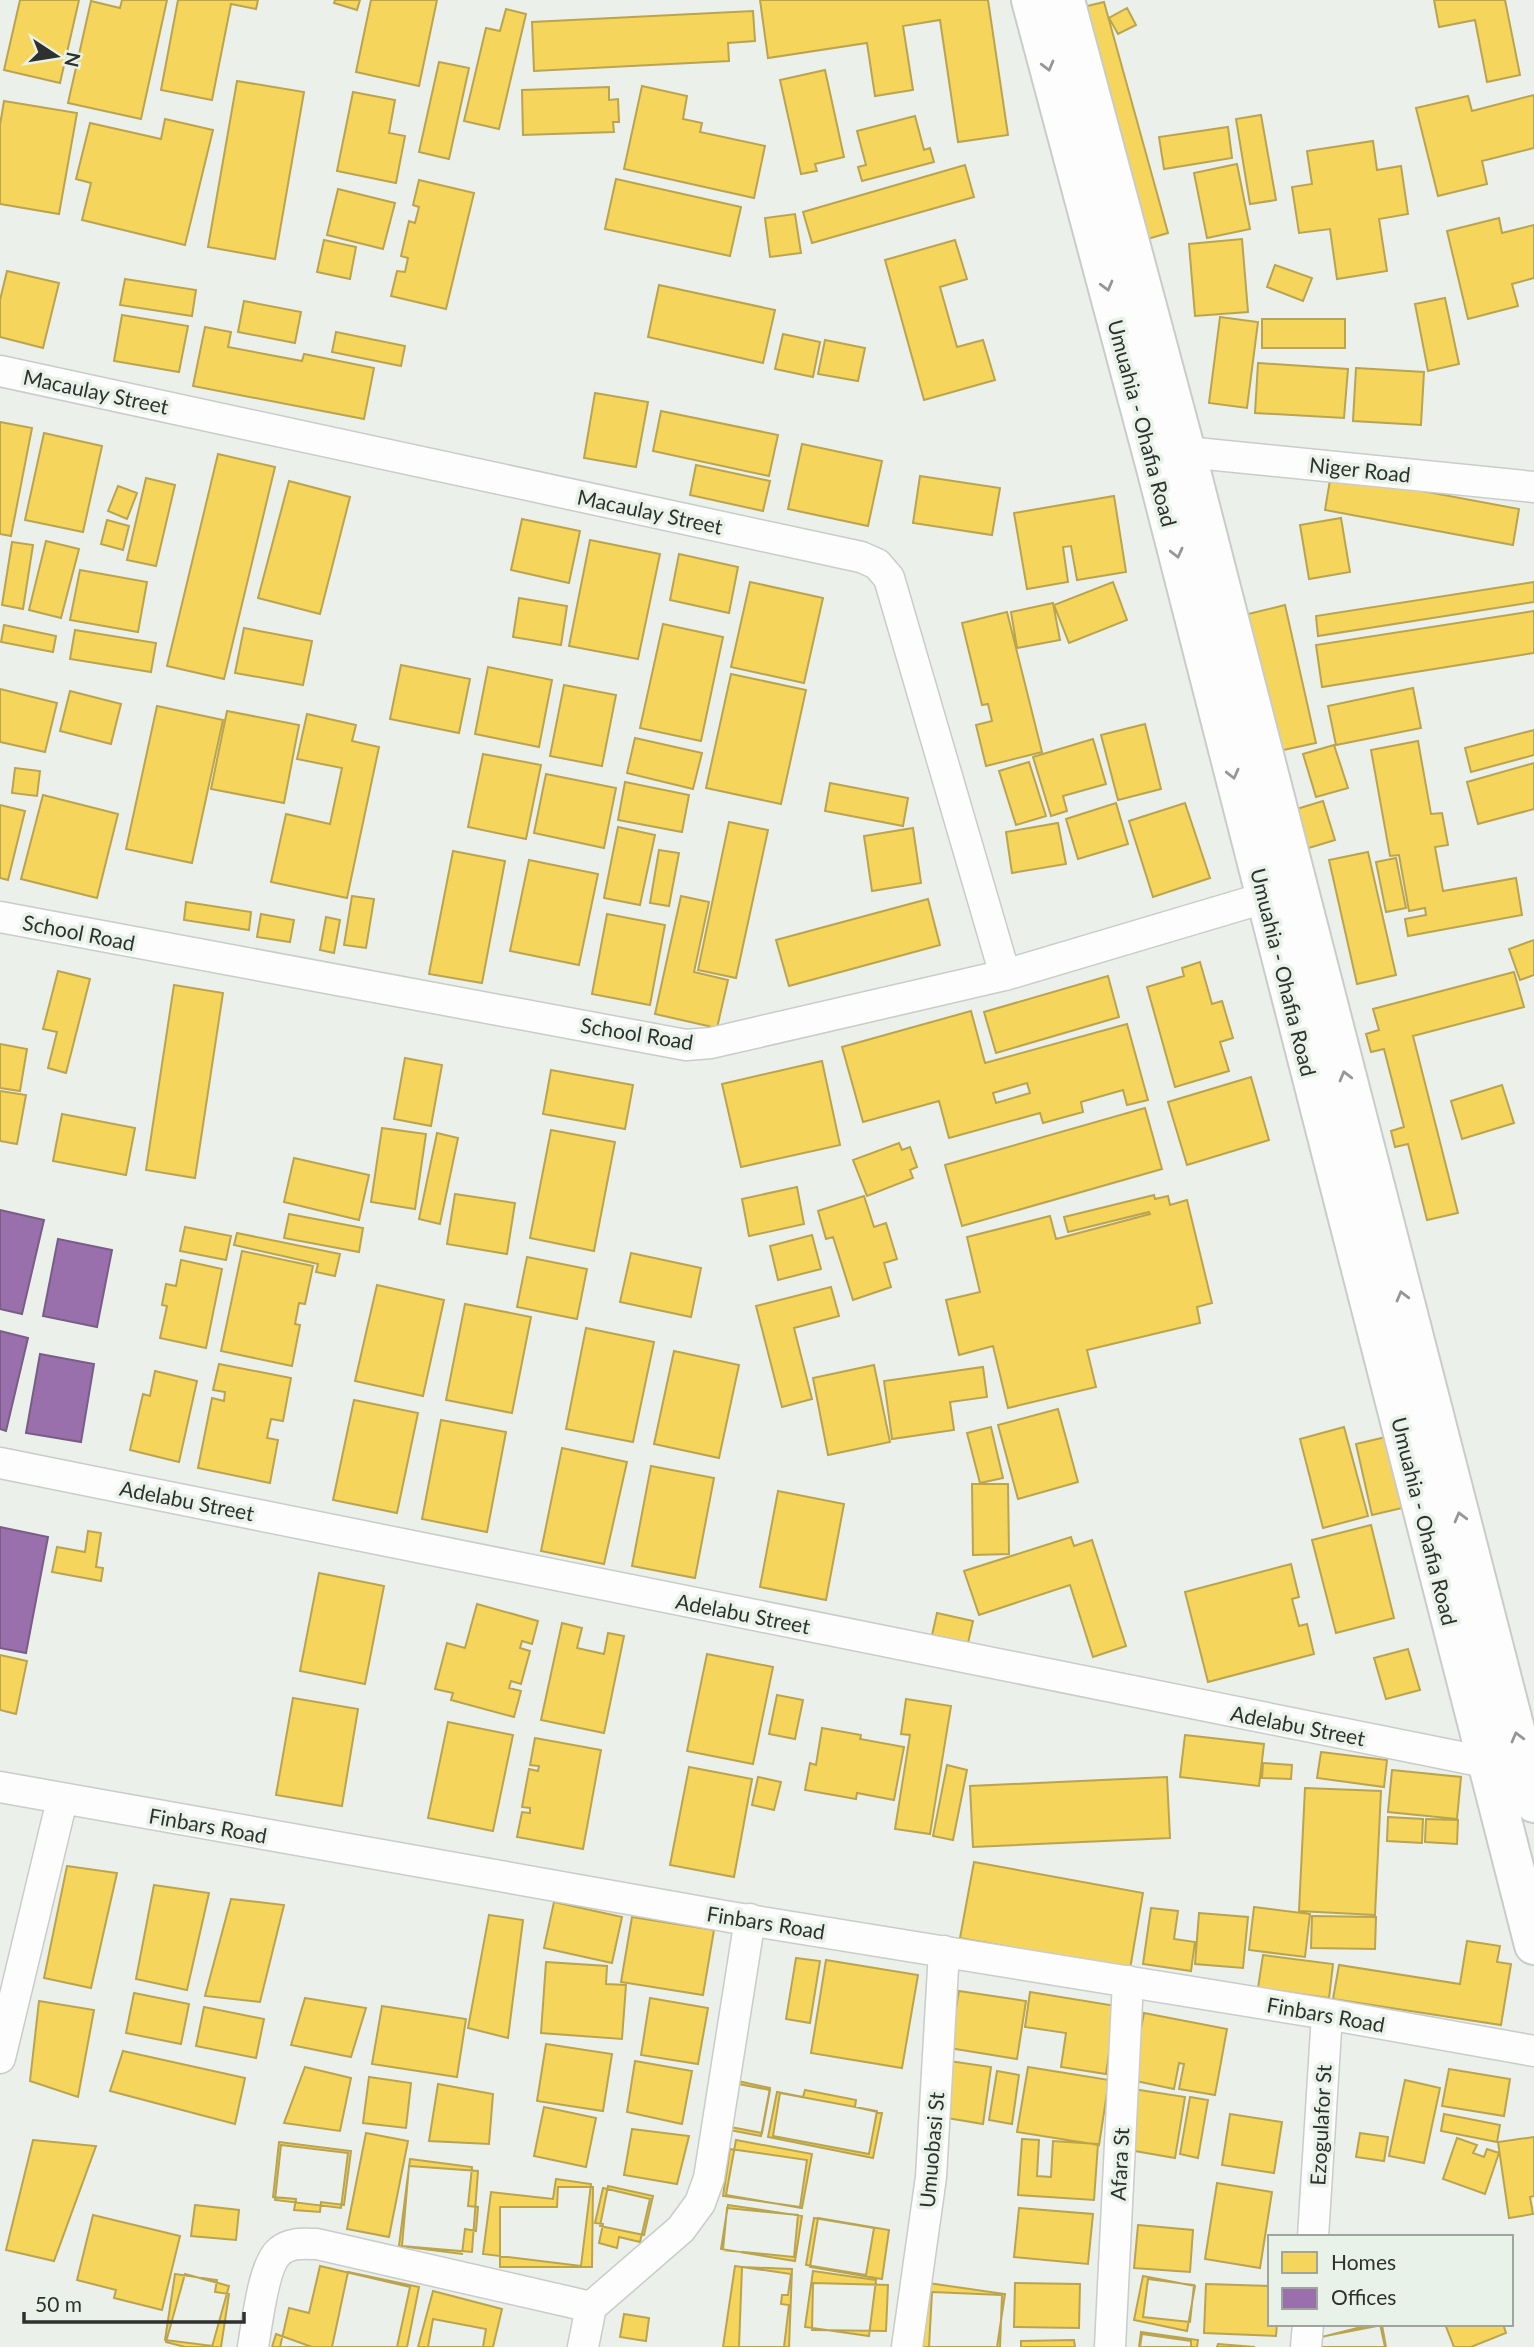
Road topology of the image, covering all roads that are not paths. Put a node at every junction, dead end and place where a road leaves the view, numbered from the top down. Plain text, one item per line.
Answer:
1 (1031, 0) edge
2 (1065, 0) edge
3 (0, 371) edge
4 (1186, 452) junction
5 (1534, 487) edge
6 (1264, 898) junction
7 (0, 917) edge
8 (1005, 975) junction
9 (0, 1463) edge
10 (1485, 1762) junction
11 (0, 1787) edge
12 (62, 1800) junction
13 (1534, 1803) edge
14 (750, 1919) junction
15 (1534, 1945) edge
16 (944, 1951) junction
17 (1128, 1981) junction
18 (1327, 2014) junction
19 (1534, 2051) edge
20 (0, 2057) edge
21 (1313, 2235) edge
22 (591, 2307) junction
23 (1307, 2326) edge
24 (253, 2347) edge
25 (583, 2347) edge
26 (906, 2347) edge
27 (1110, 2347) edge
28 (1306, 2347) edge

1 -> 6 main road, Umuahia - Ohafia Road
2 - 4 main road, Umuahia - Ohafia Road
3 - 8 street, Macaulay Street
4 - 5 street, Niger Road
13 -> 4 main road, Umuahia - Ohafia Road
6 - 8 street, School Road
6 - 10 main road, Umuahia - Ohafia Road
7 - 8 street, School Road
9 - 10 street, Adelabu Street
10 - 15 main road, Umuahia - Ohafia Road
11 - 12 street, Finbars Road
12 - 14 street, Finbars Road
12 - 20 street
14 - 16 street, Finbars Road
14 - 22 street
16 - 17 street, Finbars Road
16 - 26 street, Umuobasi St
17 - 18 street, Finbars Road
17 - 27 street, Afara St
18 - 19 street, Finbars Road
18 - 21 street, Ezogulafor St
22 - 24 street
22 - 25 street
23 - 28 street

